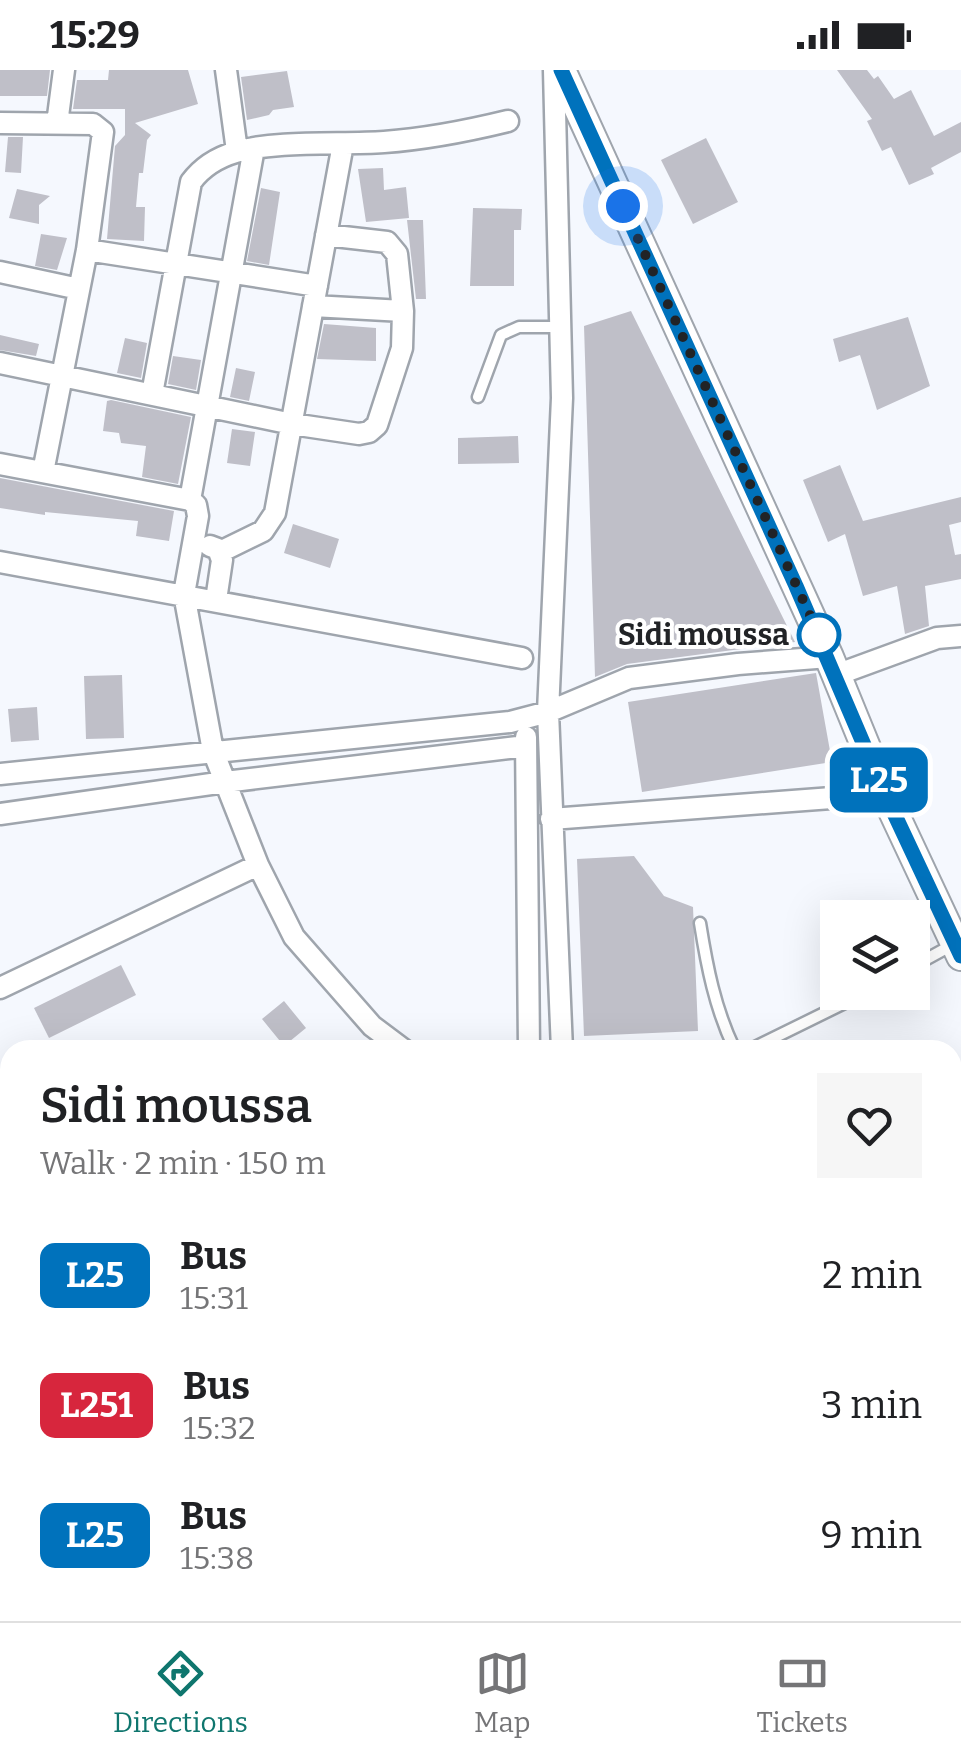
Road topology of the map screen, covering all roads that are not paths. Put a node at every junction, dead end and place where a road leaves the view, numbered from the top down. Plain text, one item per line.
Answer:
1 (64, 70) edge
2 (226, 70) edge
3 (558, 70) edge
4 (508, 121) dead end
5 (0, 123) edge
6 (57, 124) junction
7 (342, 144) junction
8 (245, 150) junction
9 (326, 235) junction
10 (87, 250) junction
11 (176, 264) junction
12 (0, 272) edge
13 (233, 273) junction
14 (79, 288) junction
15 (315, 296) junction
16 (403, 310) junction
17 (561, 327) junction
18 (0, 363) edge
19 (62, 376) junction
20 (152, 394) junction
21 (478, 397) dead end
22 (208, 406) junction
23 (292, 424) junction
24 (0, 464) edge
25 (43, 472) junction
26 (190, 500) junction
27 (193, 544) junction
28 (220, 552) junction
29 (0, 562) edge
30 (184, 594) junction
31 (216, 600) junction
32 (961, 636) edge
33 (522, 658) dead end
34 (832, 666) junction
35 (548, 712) junction
36 (526, 718) junction
37 (526, 746) junction
38 (213, 751) junction
39 (0, 774) edge
40 (225, 782) junction
41 (885, 794) junction
42 (0, 814) edge
43 (550, 820) junction
44 (258, 865) junction
45 (700, 923) dead end
46 (957, 950) edge
47 (930, 960) edge
48 (0, 988) edge
49 (831, 1010) edge
50 (391, 1040) edge
51 (530, 1040) edge
52 (561, 1040) edge
53 (730, 1040) edge
54 (770, 1040) edge

1 - 6 street
2 - 8 street
3 - 17 street
3 - 34 street
4 - 7 street
5 - 6 street
6 - 10 street
7 - 8 street
7 - 9 street
8 - 11 street
8 - 13 street
9 - 15 street
9 - 16 street
10 - 11 street
10 - 14 street
11 - 13 street
11 - 20 street
12 - 14 street
13 - 15 street
13 - 22 street
14 - 19 street
15 - 16 street
15 - 23 street
16 - 23 street
17 - 21 lane
17 - 35 street
18 - 19 street
19 - 20 street
19 - 25 street
20 - 22 street
22 - 23 street
22 - 26 street
23 - 28 street
24 - 25 street
25 - 26 street
26 - 27 street
27 - 28 street
27 - 30 street
28 - 31 street
29 - 30 street
30 - 31 street
30 - 38 street
31 - 33 street
32 - 34 street
34 - 35 street
34 - 41 street
35 - 36 street
35 - 43 street
36 - 37 street
36 - 38 street
37 - 40 street
37 - 51 street
38 - 39 street
38 - 40 street
40 - 42 street
40 - 44 street
41 - 43 street
41 - 46 street
43 - 52 street
44 - 48 street
44 - 50 street
45 - 53 lane
46 - 47 lane
49 - 54 lane

